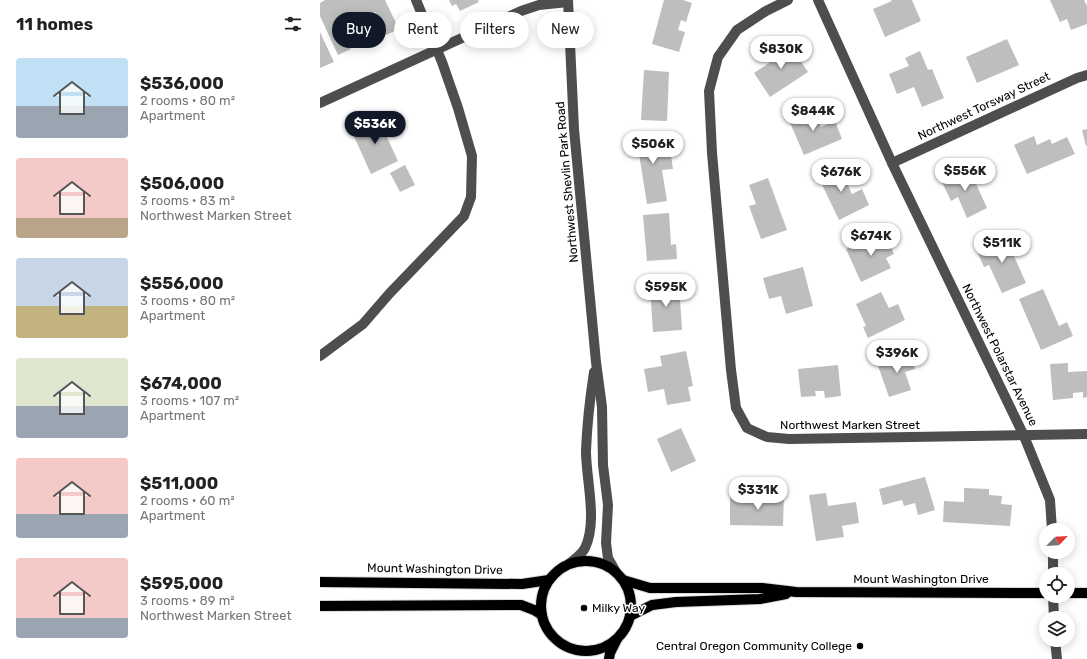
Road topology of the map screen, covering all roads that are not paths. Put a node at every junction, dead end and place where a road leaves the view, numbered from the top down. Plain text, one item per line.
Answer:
1 (416, 0) edge
2 (788, 0) edge
3 (818, 0) edge
4 (568, 1) edge
5 (436, 50) junction
6 (1087, 75) edge
7 (320, 103) edge
8 (892, 163) junction
9 (320, 356) edge
10 (596, 362) junction
11 (1087, 434) edge
12 (1024, 436) junction
13 (1052, 523) edge
14 (570, 563) junction
15 (616, 572) junction
16 (549, 580) junction
17 (623, 580) junction
18 (320, 582) edge
19 (796, 592) junction
20 (1087, 592) edge
21 (1039, 593) edge
22 (1075, 593) edge
23 (320, 606) edge
24 (542, 615) junction
25 (630, 616) junction
26 (618, 637) junction
27 (1055, 647) edge
28 (576, 649) junction
29 (581, 659) edge
30 (609, 659) edge
31 (1057, 659) edge

1 - 5 street
2 - 12 street, Northwest Marken Street
3 - 8 street, Northwest Polarstar Avenue
4 - 5 street
4 - 10 street, Northwest Shevlin Park Road
5 - 7 street
5 - 9 street
6 - 8 street, Northwest Torsway Street
8 - 12 street, Northwest Polarstar Avenue
10 - 14 street, Northwest Shevlin Park Road
10 - 15 street, Northwest Shevlin Park Road
11 - 12 street, Northwest Marken Street
12 - 13 street, Northwest Polarstar Avenue
14 - 15 main road
14 - 16 main road
15 - 17 main road
16 - 18 main road, Mount Washington Drive
16 - 24 main road
17 - 19 main road, Mount Washington Drive
17 - 25 main road
19 - 21 main road, Mount Washington Drive
19 - 25 main road, Mount Washington Drive
20 - 22 main road
23 - 24 main road
24 - 28 main road
25 - 26 main road
26 - 28 main road
26 - 30 main road
27 - 31 street
28 - 29 main road

